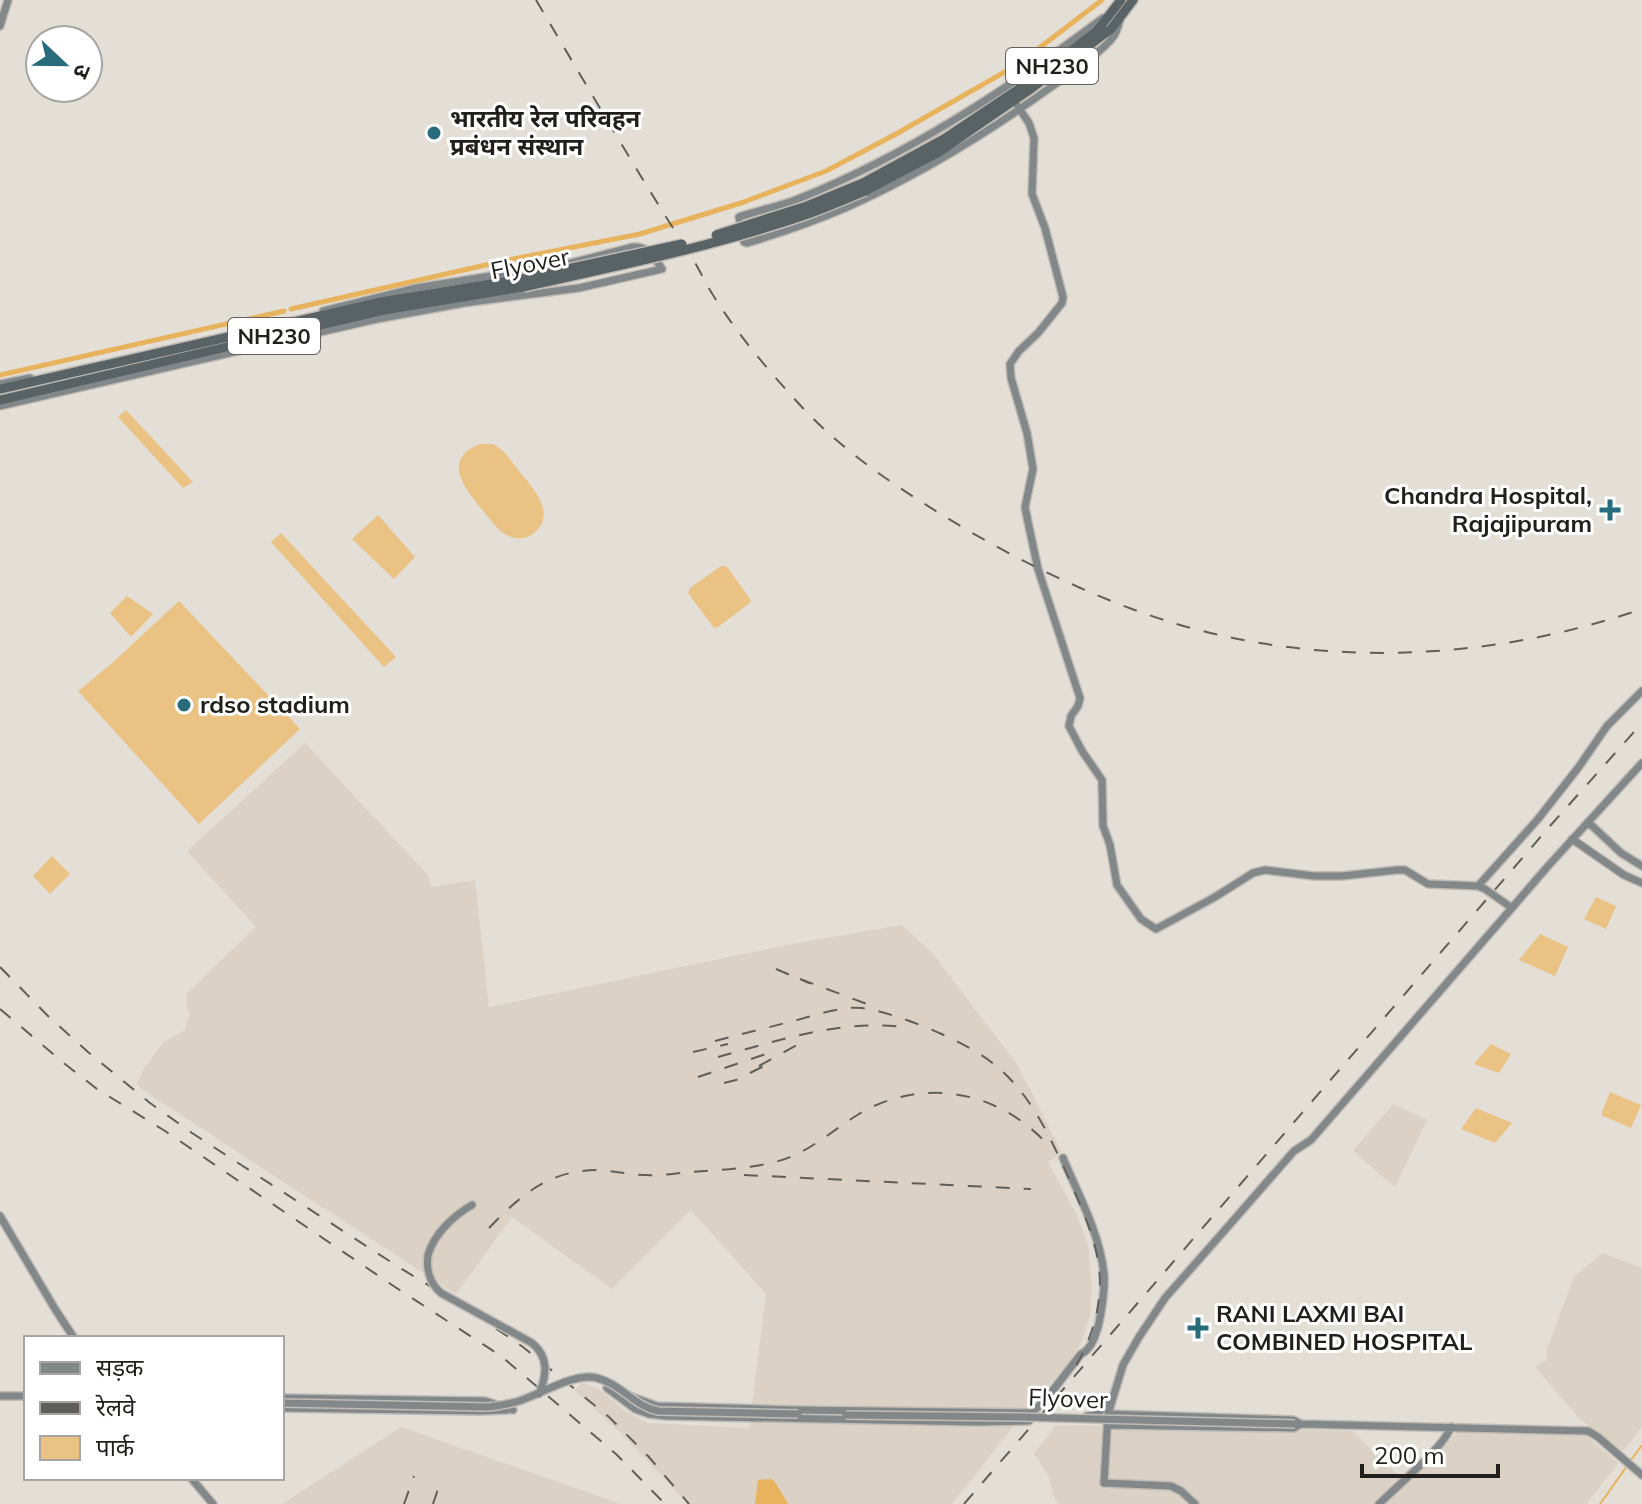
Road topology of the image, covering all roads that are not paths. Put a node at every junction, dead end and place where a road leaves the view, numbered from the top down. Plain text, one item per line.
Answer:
1 (8, 0) edge
2 (1133, 0) edge
3 (1119, 7) edge
4 (0, 26) edge
5 (1026, 74) junction
6 (1038, 76) junction
7 (1017, 105) junction
8 (976, 107) junction
9 (974, 124) junction
10 (522, 283) junction
11 (364, 304) junction
12 (0, 386) edge
13 (25, 389) junction
14 (0, 400) edge
15 (0, 406) edge
16 (1642, 691) edge
17 (1642, 763) edge
18 (1588, 822) junction
19 (1572, 839) junction
20 (1642, 866) edge
21 (1642, 883) edge
22 (1478, 886) junction
23 (1512, 908) junction
24 (1063, 1158) dead end
25 (472, 1205) dead end
26 (0, 1216) edge
27 (1153, 1316) junction
28 (73, 1336) edge
29 (539, 1394) junction
30 (0, 1396) edge
31 (24, 1396) edge
32 (284, 1403) edge
33 (284, 1403) edge
34 (284, 1403) edge
35 (803, 1414) junction
36 (1108, 1414) junction
37 (834, 1415) junction
38 (1062, 1418) junction
39 (1298, 1424) junction
40 (1107, 1425) junction
41 (1451, 1427) junction
42 (1642, 1475) edge
43 (193, 1480) edge
44 (213, 1504) edge
45 (1195, 1504) edge
46 (1379, 1504) edge

1 - 4 street
2 - 3 highway, NH230
3 - 5 street
3 - 6 highway, NH230
3 - 7 highway, NH230
5 - 6 highway
5 - 8 street
6 - 9 highway, NH230
7 - 8 street
7 - 9 highway, Flyover / NH230
7 - 22 street
8 - 9 highway
9 - 10 highway, Flyover / NH230, bridge
9 - 10 highway, Flyover / NH230, bridge
10 - 11 highway, Flyover / NH230
10 - 13 highway, Flyover / NH230
11 - 13 highway, NH230
11 - 13 street
12 - 13 highway, NH230
13 - 14 highway, NH230
13 - 15 street
16 - 22 street
17 - 18 street
18 - 19 street
18 - 20 street
19 - 21 street
19 - 23 street
22 - 23 street
23 - 27 street
24 - 37 street
25 - 29 street, bridge
26 - 28 street
27 - 36 street
27 - 38 street, bridge
29 - 32 street, bridge
29 - 35 street, bridge
30 - 31 street
33 - 34 street
35 - 35 street
35 - 37 street
36 - 39 street
36 - 40 street
37 - 38 street, Flyover, bridge
38 - 39 street, Flyover, bridge
39 - 40 street
39 - 41 street
40 - 45 street
41 - 42 street
41 - 46 street
43 - 44 street

